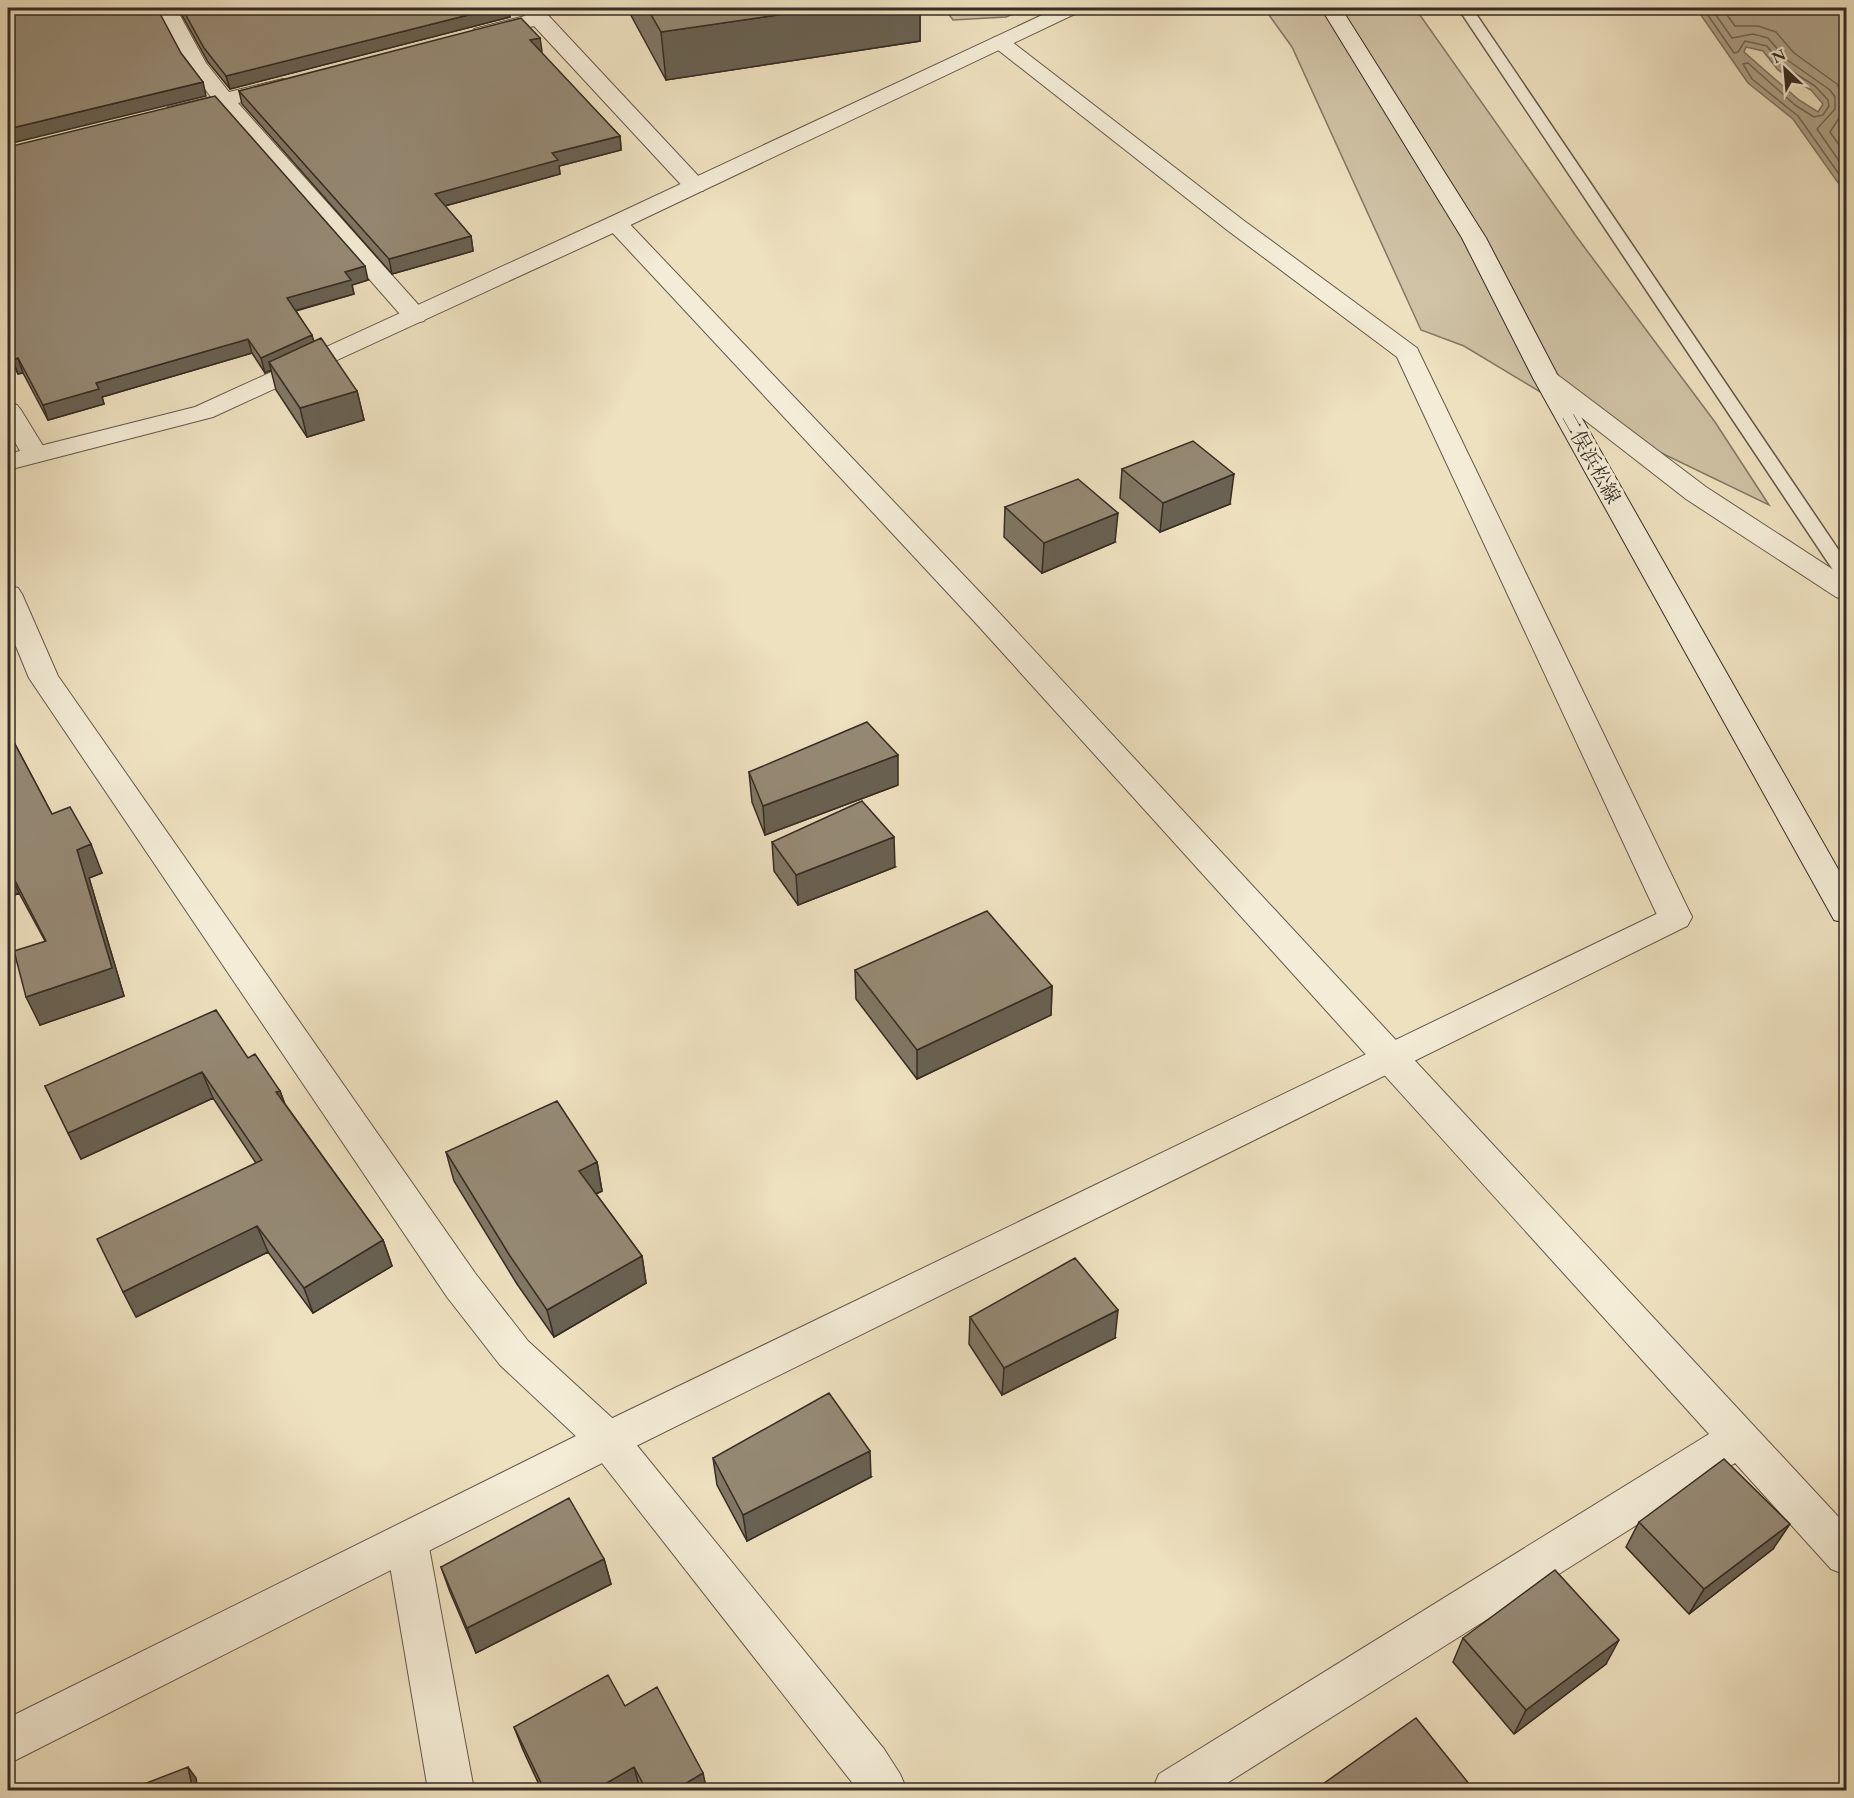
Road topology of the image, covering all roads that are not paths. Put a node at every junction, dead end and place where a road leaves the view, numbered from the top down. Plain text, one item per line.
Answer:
1 (166, 8) edge
2 (1071, 8) edge
3 (1331, 8) edge
4 (1465, 8) edge
5 (535, 13) edge
6 (463, 38) edge
7 (1000, 42) junction
8 (300, 81) edge
9 (224, 100) junction
10 (155, 117) edge
11 (695, 186) junction
12 (616, 223) junction
13 (415, 315) junction
14 (1546, 378) junction
15 (8, 410) edge
16 (35, 454) junction
17 (8, 462) edge
18 (1846, 575) edge
19 (1846, 591) edge
20 (8, 594) edge
21 (1846, 911) edge
22 (1390, 1056) junction
23 (1739, 1438) junction
24 (608, 1440) junction
25 (407, 1542) junction
26 (1846, 1555) edge
27 (8, 1742) edge
28 (451, 1791) edge
29 (884, 1791) edge
30 (1175, 1791) edge

1 - 9 street
2 - 7 street
3 - 14 street, 二俣浜松線
4 - 18 lane
5 - 6 street
5 - 11 street
7 - 11 street
7 - 22 street
8 - 9 street
9 - 10 street
9 - 13 street
11 - 12 street
12 - 13 street
12 - 22 street
13 - 16 street
14 - 19 street
14 - 21 street, 二俣浜松線
15 - 16 street
16 - 17 street
20 - 24 street
22 - 23 street
22 - 24 street
23 - 26 street
23 - 30 street
24 - 25 street
24 - 29 street
25 - 27 street
25 - 28 street

